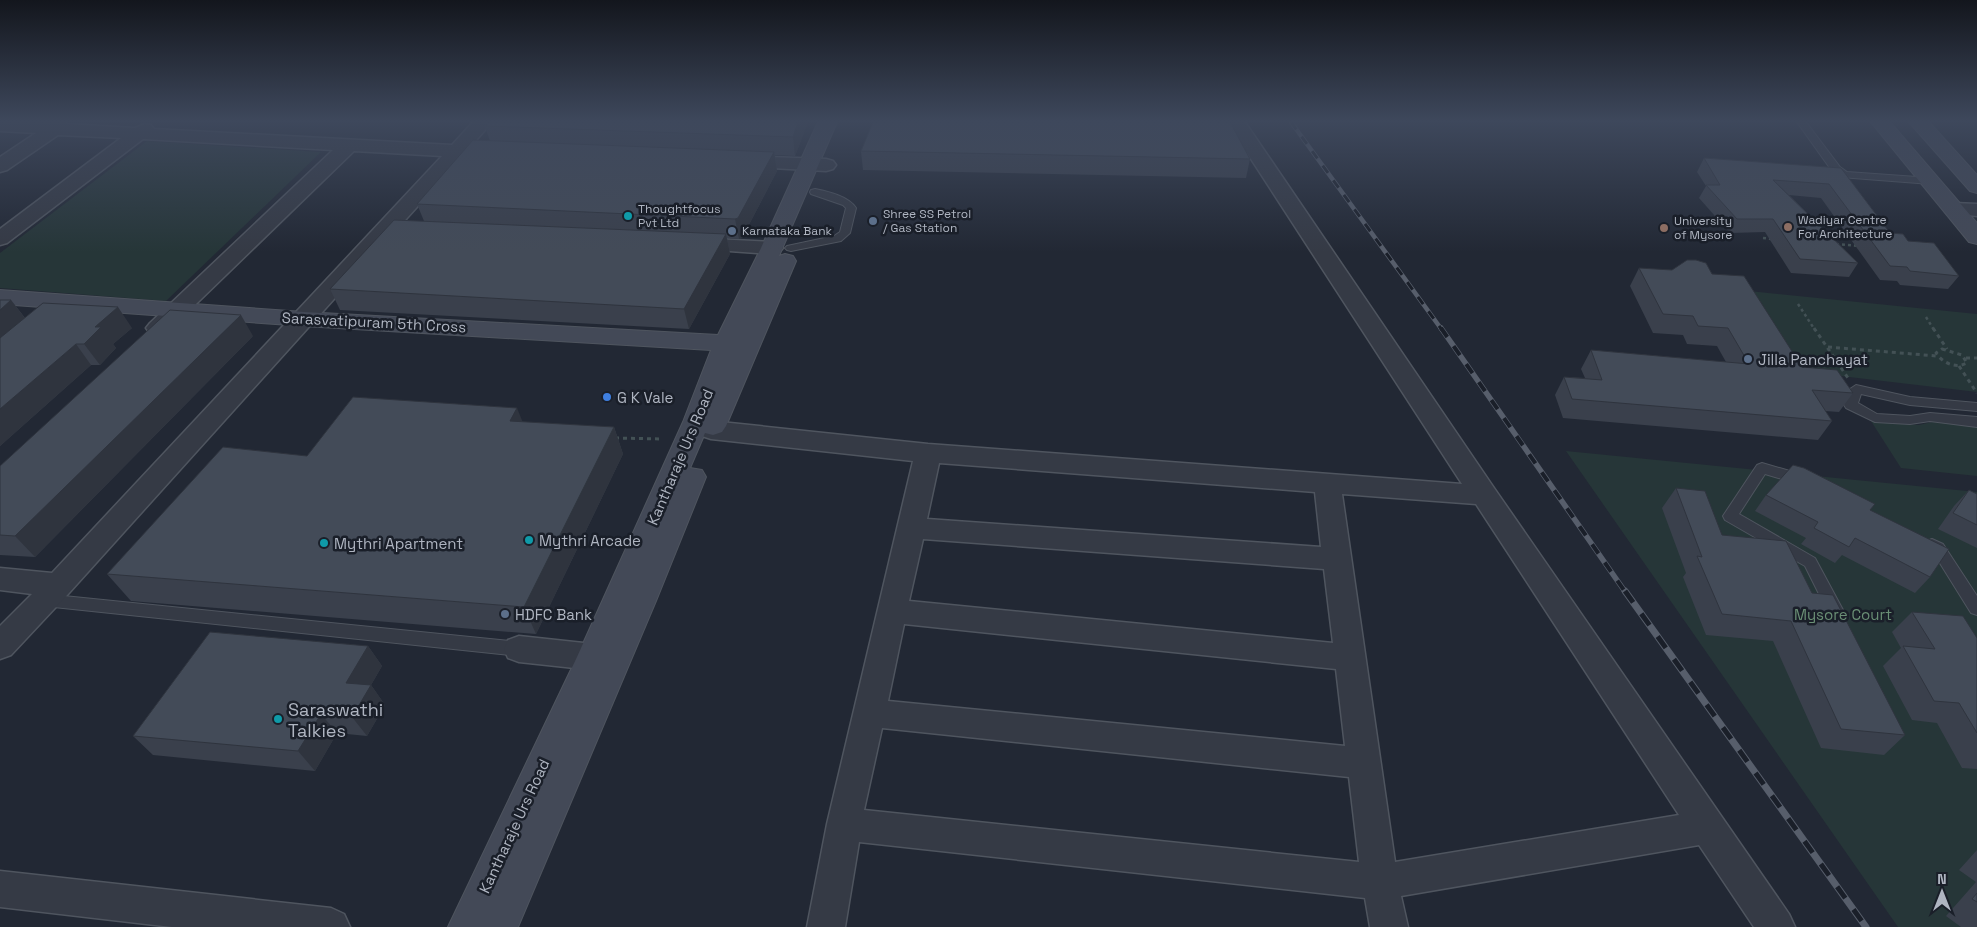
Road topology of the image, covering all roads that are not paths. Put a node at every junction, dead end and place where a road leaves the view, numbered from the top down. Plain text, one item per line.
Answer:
1 (97, 165) edge
2 (328, 165) edge
3 (446, 165) edge
4 (752, 165) edge
5 (819, 165) edge
6 (822, 165) edge
7 (1265, 165) edge
8 (1833, 165) edge
9 (1917, 165) edge
10 (1958, 165) edge
11 (817, 174) junction
12 (1931, 182) junction
13 (1977, 186) edge
14 (1954, 208) junction
15 (1977, 210) edge
16 (1977, 237) edge
17 (0, 239) edge
18 (672, 244) edge
19 (781, 248) junction
20 (0, 297) edge
21 (67, 302) junction
22 (178, 309) junction
23 (304, 319) junction
24 (44, 320) edge
25 (142, 343) edge
26 (737, 344) junction
27 (1977, 407) edge
28 (1977, 422) edge
29 (700, 435) junction
30 (928, 453) junction
31 (1327, 483) junction
32 (1818, 485) edge
33 (1484, 495) junction
34 (911, 528) junction
35 (1921, 538) edge
36 (1337, 559) junction
37 (0, 579) edge
38 (52, 593) junction
39 (1977, 609) edge
40 (892, 611) junction
41 (1842, 624) edge
42 (0, 646) edge
43 (519, 649) joint
44 (593, 657) junction
45 (1350, 658) junction
46 (869, 713) junction
47 (1364, 763) junction
48 (844, 824) junction
49 (1707, 827) junction
50 (1380, 882) junction
51 (0, 889) edge
52 (331, 927) edge
53 (468, 927) edge
54 (498, 927) edge
55 (826, 927) edge
56 (1389, 927) edge
57 (1776, 927) edge

1 - 17 street
2 - 22 street
3 - 23 street
4 - 11 street
5 - 11 street, Kantharaje Urs Road
6 - 11 street, Kantharaje Urs Road
7 - 33 street
8 - 12 lane
9 - 12 street
10 - 13 street
11 - 19 street, Kantharaje Urs Road
11 - 19 lane
12 - 14 street
14 - 15 street
14 - 16 street
18 - 19 street
19 - 26 street, Kantharaje Urs Road
20 - 21 street, Sarasvatipuram 5th Cross
21 - 22 street, Sarasvatipuram 5th Cross
21 - 24 street
22 - 23 street, Sarasvatipuram 5th Cross
22 - 25 street
23 - 26 street, Sarasvatipuram 5th Cross
23 - 38 street
26 - 29 street, Kantharaje Urs Road
27 - 28 lane
29 - 30 street
29 - 44 street, Kantharaje Urs Road
29 - 54 street, Kantharaje Urs Road
30 - 31 street
30 - 34 street
31 - 33 street
31 - 36 street
32 - 41 lane
33 - 49 street
34 - 36 street
34 - 40 street
35 - 39 lane
36 - 45 street
37 - 38 street
38 - 42 street
38 - 43 lane
40 - 45 street
40 - 46 street
43 - 44 street
44 - 53 street, Kantharaje Urs Road
45 - 47 street
46 - 47 street
46 - 48 street
47 - 50 street
48 - 50 street
48 - 55 street
49 - 50 street
49 - 57 street
50 - 56 street
51 - 52 street

